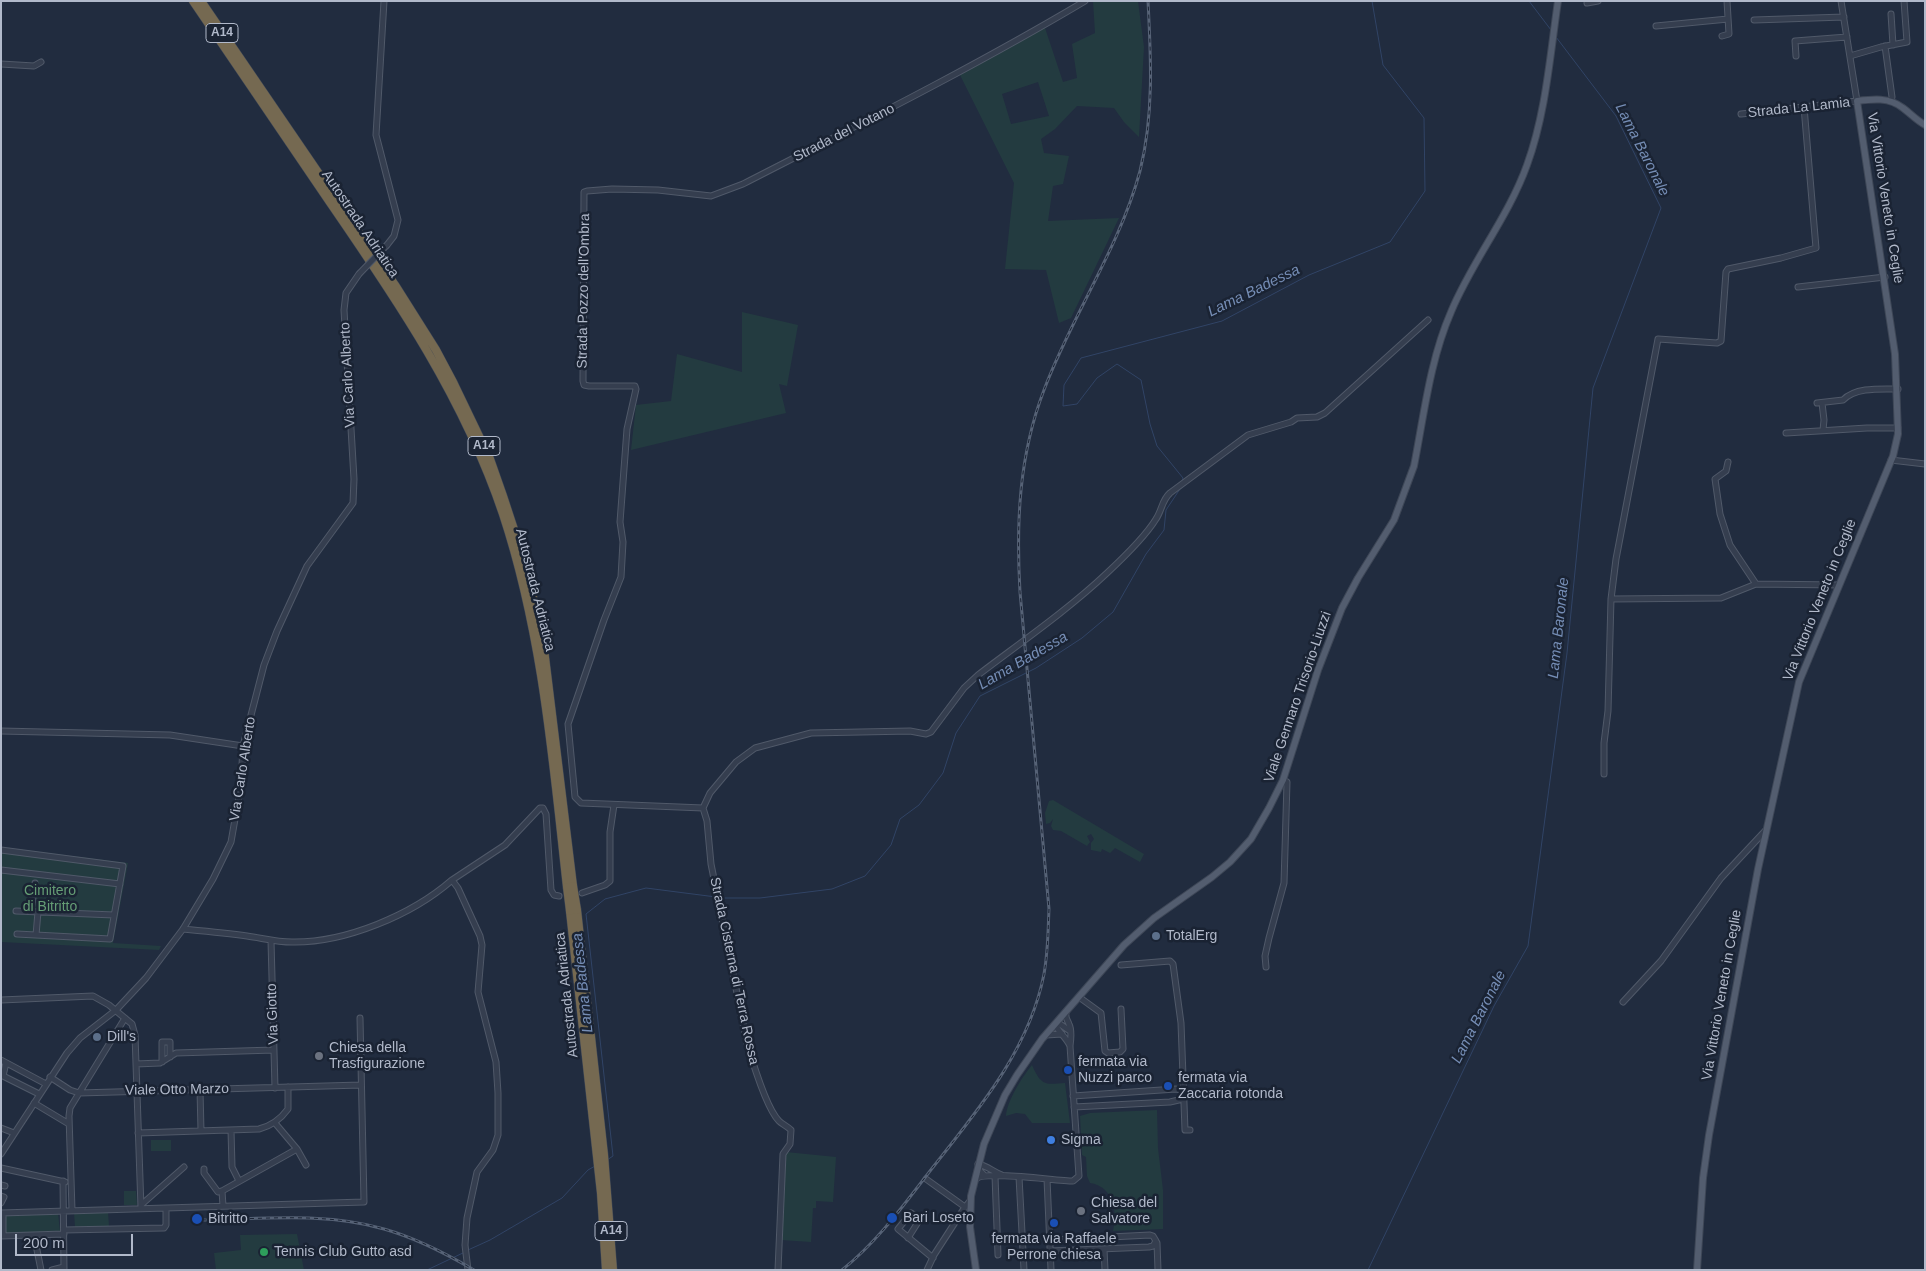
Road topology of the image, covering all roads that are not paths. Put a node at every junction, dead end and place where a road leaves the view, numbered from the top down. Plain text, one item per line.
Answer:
1 (189, 1) edge
2 (193, 1) edge
3 (202, 1) edge
4 (384, 1) edge
5 (1085, 1) edge
6 (1558, 1) edge
7 (1598, 1) edge
8 (1727, 1) edge
9 (1841, 1) edge
10 (1904, 1) edge
11 (1588, 4) dead end
12 (1892, 14) dead end
13 (1844, 17) junction
14 (1728, 19) junction
15 (1754, 20) dead end
16 (1656, 26) dead end
17 (1722, 36) dead end
18 (217, 37) junction
19 (1847, 37) junction
20 (1893, 45) junction
21 (1885, 46) junction
22 (1796, 56) dead end
23 (1850, 56) junction
24 (41, 62) dead end
25 (1, 64) edge
26 (1857, 101) junction
27 (1891, 101) junction
28 (1804, 108) junction
29 (1741, 114) dead end
30 (1925, 125) edge
31 (584, 192) joint
32 (1884, 277) junction
33 (1798, 287) dead end
34 (1428, 320) dead end
35 (1898, 389) junction
36 (1898, 428) junction
37 (1823, 430) junction
38 (1786, 433) dead end
39 (1892, 460) junction
40 (1728, 462) dead end
41 (1925, 464) edge
42 (1756, 584) junction
43 (1839, 585) junction
44 (1611, 599) junction
45 (1, 731) edge
46 (243, 746) junction
47 (1604, 774) dead end
48 (1283, 780) junction
49 (614, 806) junction
50 (703, 808) junction
51 (1767, 829) junction
52 (1, 850) edge
53 (1, 870) edge
54 (452, 880) junction
55 (35, 883) dead end
56 (120, 884) junction
57 (570, 887) junction
58 (582, 893) dead end
59 (559, 896) dead end
60 (16, 911) dead end
61 (32, 911) junction
62 (38, 912) junction
63 (114, 915) junction
64 (182, 929) junction
65 (17, 934) dead end
66 (36, 935) junction
67 (271, 941) junction
68 (1121, 965) dead end
69 (1266, 967) dead end
70 (1079, 997) junction
71 (1, 1000) edge
72 (1623, 1002) dead end
73 (1121, 1009) dead end
74 (116, 1010) junction
75 (1066, 1012) junction
76 (126, 1018) junction
77 (360, 1018) dead end
78 (1056, 1023) junction
79 (1070, 1031) junction
80 (1063, 1034) junction
81 (1046, 1035) junction
82 (1070, 1046) junction
83 (274, 1050) junction
84 (170, 1057) junction
85 (4, 1062) edge
86 (162, 1062) junction
87 (136, 1064) junction
88 (50, 1077) junction
89 (46, 1084) junction
90 (361, 1085) junction
91 (288, 1087) junction
92 (275, 1088) junction
93 (200, 1090) junction
94 (1183, 1091) junction
95 (137, 1092) junction
96 (79, 1093) junction
97 (39, 1094) junction
98 (1073, 1096) junction
99 (1184, 1099) junction
100 (34, 1102) junction
101 (1074, 1107) junction
102 (275, 1123) junction
103 (69, 1124) junction
104 (1, 1128) edge
105 (231, 1130) junction
106 (1190, 1130) dead end
107 (202, 1131) junction
108 (14, 1133) junction
109 (138, 1133) junction
110 (297, 1149) junction
111 (982, 1151) junction
112 (1, 1154) edge
113 (978, 1164) junction
114 (306, 1165) dead end
115 (987, 1166) junction
116 (184, 1167) dead end
117 (1, 1168) edge
118 (204, 1170) dead end
119 (984, 1175) junction
120 (995, 1176) junction
121 (1005, 1176) junction
122 (1019, 1177) junction
123 (926, 1179) dead end
124 (1047, 1179) junction
125 (63, 1181) junction
126 (240, 1181) junction
127 (975, 1181) junction
128 (71, 1183) junction
129 (222, 1191) junction
130 (605, 1192) junction
131 (1, 1196) edge
132 (970, 1201) junction
133 (1, 1203) edge
134 (141, 1206) junction
135 (223, 1206) junction
136 (964, 1207) junction
137 (166, 1208) junction
138 (63, 1210) junction
139 (72, 1210) junction
140 (2, 1213) edge
141 (905, 1221) junction
142 (914, 1228) junction
143 (64, 1232) junction
144 (34, 1235) junction
145 (2, 1236) edge
146 (908, 1238) junction
147 (1050, 1240) junction
148 (1156, 1241) junction
149 (1104, 1248) junction
150 (1050, 1251) junction
151 (998, 1255) dead end
152 (933, 1258) junction
153 (64, 1268) edge
154 (41, 1270) edge
155 (52, 1270) edge
156 (468, 1270) edge
157 (606, 1270) edge
158 (613, 1270) edge
159 (778, 1270) edge
160 (927, 1270) edge
161 (976, 1270) edge
162 (1024, 1270) edge
163 (1052, 1270) edge
164 (1105, 1270) edge
165 (1158, 1270) edge
166 (1697, 1270) edge

1 - 18 highway, A14
2 - 18 highway, Autostrada Adriatica / A14
3 - 57 highway, Autostrada Adriatica / A14
4 - 46 street, Via Carlo Alberto, bridge
5 - 31 street, Strada del Votano
6 - 48 main road, Viale Gennaro Trisorio-Liuzzi
7 - 11 street
8 - 14 street
9 - 13 street, Via Vittorio Veneto in Ceglie
10 - 20 street
12 - 20 street
13 - 15 street
13 - 19 street, Via Vittorio Veneto in Ceglie
14 - 16 street
14 - 17 street
18 - 57 highway, Autostrada Adriatica / A14
19 - 22 street
19 - 23 street, Via Vittorio Veneto in Ceglie
20 - 21 street
21 - 23 street
21 - 27 street
23 - 26 street, Via Vittorio Veneto in Ceglie
24 - 25 street
26 - 27 main road
26 - 28 street, Strada La Lamia
26 - 32 main road, Via Vittorio Veneto in Ceglie
27 - 30 main road
28 - 29 street, Strada La Lamia
28 - 44 street
31 - 49 street, Strada Pozzo dell'Ombra
32 - 33 street
32 - 35 main road, Via Vittorio Veneto in Ceglie
34 - 50 street
35 - 36 main road, Via Vittorio Veneto in Ceglie
35 - 37 street
36 - 37 street
36 - 39 main road, Via Vittorio Veneto in Ceglie
37 - 38 street
39 - 41 street
39 - 43 main road, Via Vittorio Veneto in Ceglie
40 - 42 street
42 - 43 street
42 - 44 street
43 - 51 main road, Via Vittorio Veneto in Ceglie
44 - 47 street
45 - 46 street
46 - 64 street, Via Carlo Alberto
48 - 69 street
48 - 70 main road, Viale Gennaro Trisorio-Liuzzi
49 - 50 street, Strada Pozzo dell'Ombra
49 - 58 street
50 - 159 street, Strada Cisterna di Terra Rossa
51 - 72 street
51 - 166 main road, Via Vittorio Veneto in Ceglie
52 - 56 street
53 - 56 street
54 - 59 street
54 - 67 street
54 - 156 street
55 - 61 street
56 - 63 street
57 - 130 highway, Autostrada Adriatica / A14, bridge
60 - 61 street
61 - 62 street
62 - 63 street
62 - 66 street
63 - 66 street
64 - 67 street
64 - 74 street, Via Carlo Alberto
65 - 66 street
67 - 83 street, Via Giotto
68 - 94 street
70 - 73 street
70 - 75 main road, Viale Gennaro Trisorio-Liuzzi
71 - 74 street
74 - 76 street
74 - 88 street, Via Carlo Alberto
75 - 78 main road, Viale Gennaro Trisorio-Liuzzi
75 - 79 street
76 - 87 street
76 - 96 street
77 - 90 street
78 - 79 street
78 - 80 street
78 - 81 main road, Viale Gennaro Trisorio-Liuzzi
79 - 82 street
80 - 81 street
80 - 82 street
81 - 111 main road, Viale Gennaro Trisorio-Liuzzi
82 - 98 street
83 - 84 street
83 - 92 street, Via Giotto
84 - 86 street
84 - 86 street
85 - 89 street
85 - 97 street
86 - 87 street
87 - 95 street
88 - 89 street, Via Carlo Alberto
88 - 96 street
89 - 97 street, Via Carlo Alberto
90 - 91 street, Viale Otto Marzo
90 - 135 street
91 - 92 street, Viale Otto Marzo
91 - 102 street
92 - 93 street, Viale Otto Marzo
93 - 95 street, Viale Otto Marzo
93 - 107 street
94 - 98 street
94 - 99 street
95 - 96 street, Viale Otto Marzo
95 - 109 street
96 - 103 street
97 - 100 street, Via Carlo Alberto
98 - 101 street
99 - 101 street
99 - 106 street
100 - 103 street
100 - 108 street, Via Carlo Alberto
101 - 124 street
102 - 105 street
102 - 110 street
103 - 128 street
104 - 108 street
105 - 107 street
105 - 126 street
107 - 109 street
108 - 112 street, Via Carlo Alberto
109 - 134 street
110 - 114 street
110 - 126 street
111 - 113 main road, Viale Gennaro Trisorio-Liuzzi
111 - 115 street
113 - 115 street
113 - 119 street
113 - 127 main road, Viale Gennaro Trisorio-Liuzzi
115 - 121 street
116 - 134 street
117 - 125 street
118 - 129 street
119 - 120 street
119 - 127 street
120 - 121 street
120 - 151 street
121 - 122 street
122 - 124 street
122 - 162 street
123 - 136 street
124 - 147 street
125 - 128 street
125 - 138 street
126 - 129 street
127 - 132 main road, Viale Gennaro Trisorio-Liuzzi
128 - 139 street
129 - 135 street
130 - 157 highway, Autostrada Adriatica / A14
130 - 158 highway, Autostrada Adriatica / A14
131 - 133 street
132 - 136 street
132 - 161 main road, Viale Gennaro Trisorio-Liuzzi
134 - 137 street
134 - 139 street
135 - 137 street
136 - 152 street
137 - 143 street
138 - 139 street
138 - 140 street
138 - 143 street
140 - 145 street
141 - 142 street
141 - 142 street
141 - 146 street
142 - 146 street
143 - 144 street
143 - 153 street
144 - 145 street
144 - 154 street
146 - 152 street
147 - 148 street
147 - 150 street
148 - 149 street
148 - 165 street
149 - 150 street
149 - 164 street
150 - 163 street
152 - 160 street
153 - 155 street

